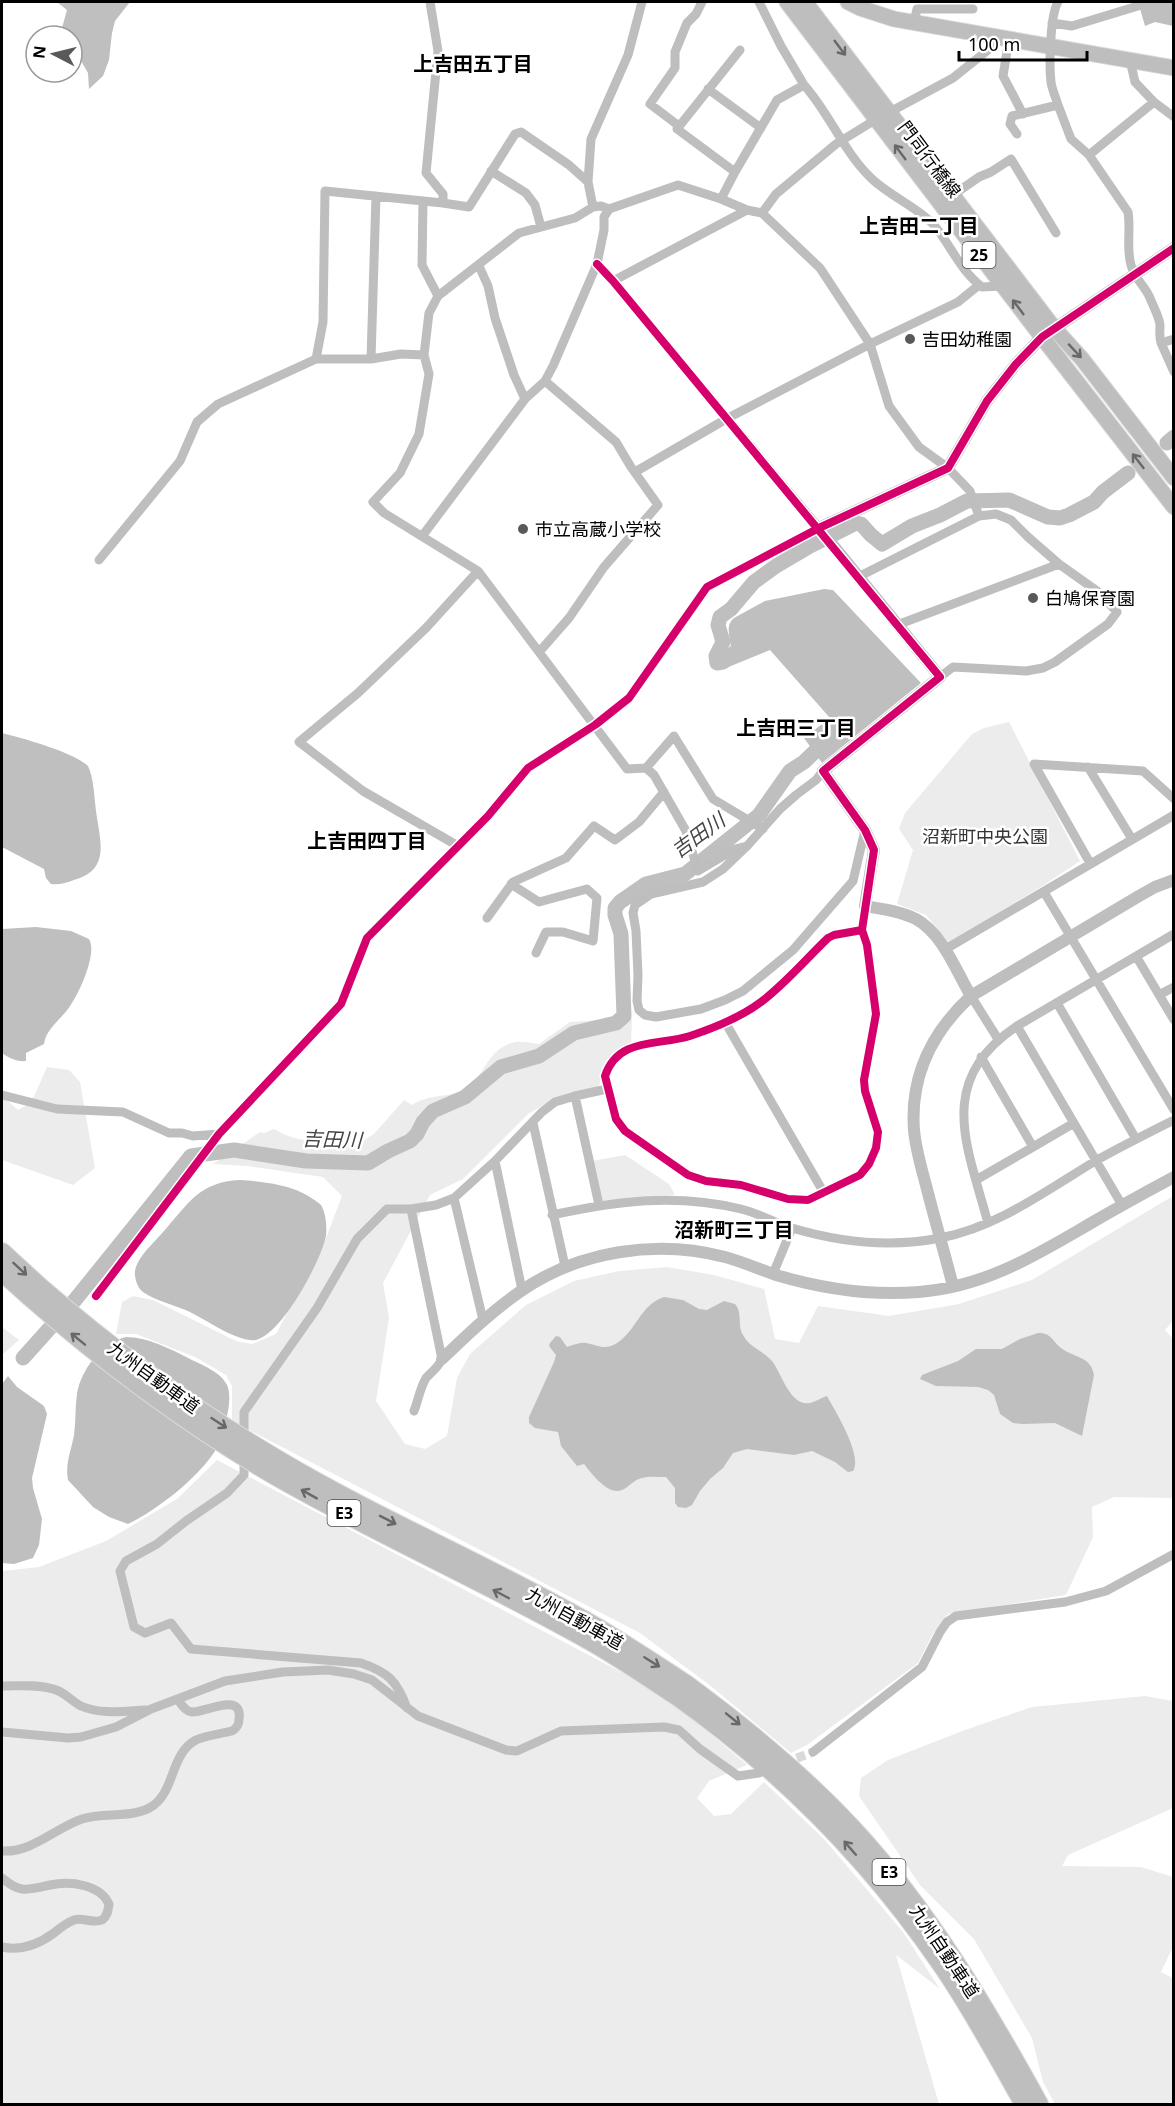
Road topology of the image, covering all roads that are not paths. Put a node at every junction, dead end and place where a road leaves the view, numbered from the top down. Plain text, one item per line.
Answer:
1 (430, 2) edge
2 (642, 2) edge
3 (702, 2) edge
4 (759, 2) edge
5 (790, 2) edge
6 (805, 2) edge
7 (848, 2) edge
8 (1058, 2) edge
9 (1138, 6) dead end
10 (973, 9) dead end
11 (914, 22) junction
12 (1052, 23) junction
13 (1006, 39) junction
14 (1051, 46) junction
15 (740, 50) dead end
16 (1130, 60) junction
17 (1173, 68) edge
18 (804, 85) junction
19 (708, 89) junction
20 (1154, 102) junction
21 (1058, 105) junction
22 (889, 112) junction
23 (1023, 114) junction
24 (1173, 117) edge
25 (875, 120) junction
26 (679, 126) junction
27 (761, 128) junction
28 (1017, 134) dead end
29 (840, 141) junction
30 (1089, 155) junction
31 (491, 171) junction
32 (735, 172) junction
33 (588, 182) junction
34 (952, 195) junction
35 (376, 196) junction
36 (721, 199) junction
37 (423, 201) junction
38 (443, 203) junction
39 (593, 207) junction
40 (609, 209) junction
41 (747, 210) junction
42 (762, 213) junction
43 (540, 227) junction
44 (1056, 232) dead end
45 (1173, 248) edge
46 (597, 264) junction
47 (478, 266) junction
48 (1135, 275) junction
49 (613, 281) junction
50 (979, 285) junction
51 (1002, 286) junction
52 (438, 296) junction
53 (1048, 333) junction
54 (1173, 339) edge
55 (1161, 343) junction
56 (870, 344) junction
57 (424, 355) junction
58 (316, 359) junction
59 (371, 359) junction
60 (1173, 372) edge
61 (545, 381) junction
62 (525, 399) junction
63 (728, 418) junction
64 (948, 468) junction
65 (635, 472) junction
66 (1173, 476) edge
67 (1173, 507) edge
68 (979, 516) junction
69 (819, 528) junction
70 (423, 536) junction
71 (99, 560) dead end
72 (1059, 564) junction
73 (478, 571) junction
74 (858, 577) junction
75 (897, 625) junction
76 (540, 651) junction
77 (940, 677) junction
78 (595, 725) junction
79 (1088, 767) junction
80 (646, 768) junction
81 (823, 771) junction
82 (664, 792) junction
83 (1173, 799) edge
84 (1173, 815) edge
85 (763, 829) junction
86 (865, 830) junction
87 (1132, 839) junction
88 (458, 846) junction
89 (747, 846) junction
90 (1090, 863) junction
91 (1173, 880) edge
92 (511, 884) junction
93 (1044, 892) junction
94 (865, 906) junction
95 (487, 918) dead end
96 (862, 930) junction
97 (1173, 934) edge
98 (1071, 936) junction
99 (944, 950) junction
100 (536, 953) dead end
101 (1136, 956) junction
102 (1096, 979) junction
103 (1173, 987) edge
104 (1159, 995) junction
105 (971, 996) junction
106 (1057, 1003) junction
107 (1173, 1020) edge
108 (725, 1022) junction
109 (1017, 1026) junction
110 (998, 1039) junction
111 (981, 1057) junction
112 (607, 1089) junction
113 (2, 1095) edge
114 (575, 1096) junction
115 (1173, 1110) edge
116 (1173, 1120) edge
117 (533, 1123) junction
118 (1074, 1123) junction
119 (219, 1134) junction
120 (1136, 1139) junction
121 (1033, 1147) junction
122 (495, 1161) junction
123 (1097, 1161) junction
124 (1173, 1177) edge
125 (976, 1180) junction
126 (824, 1193) junction
127 (454, 1198) junction
128 (599, 1205) junction
129 (1122, 1205) junction
130 (411, 1209) junction
131 (552, 1215) junction
132 (988, 1223) junction
133 (792, 1228) junction
134 (940, 1238) junction
135 (2, 1252) edge
136 (565, 1266) junction
137 (2, 1272) edge
138 (773, 1274) junction
139 (953, 1286) junction
140 (522, 1290) junction
141 (34, 1292) junction
142 (96, 1296) dead end
143 (483, 1320) junction
144 (442, 1359) junction
145 (414, 1412) dead end
146 (1173, 1554) edge
147 (2, 1686) edge
148 (682, 1690) junction
149 (178, 1700) junction
150 (407, 1708) junction
151 (151, 1709) junction
152 (2, 1732) edge
153 (813, 1752) tunnel mouth
154 (759, 1773) dead end
155 (2, 1851) edge
156 (2, 1878) edge
157 (2, 1947) edge
158 (1024, 2104) edge
159 (1039, 2104) edge

1 - 38 street
2 - 33 street
3 - 26 street
4 - 18 street
5 - 25 main road, 門司行橋線 / 25
6 -> 22 main road, 門司行橋線 / 25
7 - 11 main road
8 - 12 street
9 - 12 street
10 - 11 street
11 - 13 main road
12 - 14 street
13 - 14 main road
13 - 22 street
13 - 23 street
14 - 16 main road
14 - 21 street
15 - 19 street
16 - 17 main road
16 - 20 street
18 - 27 street
18 - 29 street
19 - 26 street
19 - 27 street
20 - 24 street
20 - 30 street
21 - 23 street
21 - 30 street
22 - 25 street
22 - 34 main road, 門司行橋線 / 25
23 - 28 street
25 - 29 street
51 -> 25 main road, 門司行橋線 / 25
26 - 32 street
27 - 32 street
29 - 42 street
29 - 50 street
30 - 48 street
31 - 33 street
31 - 38 street
31 - 43 street
32 - 36 street
33 - 39 street
34 - 44 street
34 - 53 main road, 門司行橋線 / 25
35 - 37 street
35 - 58 street
35 - 59 street
36 - 40 street
36 - 41 street
37 - 38 street
37 - 52 street
39 - 40 street
39 - 43 street
40 - 46 street
41 - 42 street
41 - 49 street
42 - 56 street
43 - 47 street
45 - 48 street
46 - 49 street
46 - 61 street
47 - 52 street
47 - 62 street
48 - 53 street
48 - 55 street
49 - 63 street
50 - 51 street
50 - 56 street
53 -> 51 main road, 門司行橋線 / 25
52 - 57 street
53 - 64 street
53 -> 66 main road, 門司行橋線 / 25
67 -> 53 main road, 門司行橋線 / 25
54 - 55 street
55 - 60 street
56 - 63 street
56 - 64 street
57 - 59 street
57 - 70 street
58 - 59 street
58 - 71 street
61 - 62 street
61 - 65 street
62 - 70 street
63 - 65 street
63 - 69 street
64 - 68 street
64 - 69 street
65 - 76 street
68 - 72 street
68 - 74 street
69 - 74 street
69 - 78 street
70 - 73 street
72 - 75 street
72 - 77 street
73 - 76 street
73 - 88 street
74 - 75 street
75 - 77 street
76 - 78 street
77 - 81 street
78 - 80 street
78 - 88 street
79 - 83 street
79 - 87 street
79 - 90 street
80 - 82 street
80 - 85 street
81 - 85 street
81 - 86 street
82 - 89 street
82 - 92 street
84 - 87 street
85 - 89 street
86 - 89 street
86 - 94 street
87 - 90 street
88 - 119 street
90 - 93 street
91 - 98 street
92 - 95 street
92 - 100 street
93 - 98 street
93 - 99 street
94 - 96 street
94 - 99 street
96 - 108 street
96 - 126 street
97 - 101 street
98 - 102 street
98 - 105 street
99 - 105 street
101 - 102 street
101 - 104 street
102 - 106 street
102 - 115 street
103 - 104 street
104 - 107 street
105 - 110 street
105 - 134 street
106 - 109 street
106 - 120 street
108 - 112 street
108 - 126 street
109 - 110 street
109 - 118 street
110 - 111 street
111 - 121 street
111 - 125 street
112 - 114 street
112 - 126 street
113 - 119 street
114 - 117 street
114 - 128 street
116 - 120 street
117 - 122 street
117 - 131 street
118 - 121 street
118 - 123 street
119 - 142 street
120 - 123 street
121 - 125 street
122 - 127 street
122 - 140 street
123 - 129 street
123 - 132 street
124 - 129 street
125 - 132 street
127 - 130 street
127 - 143 street
128 - 131 street
128 - 133 street
129 - 139 street
130 - 144 street
130 - 150 street
131 - 136 street
132 - 134 street
133 - 134 street
133 - 138 street
134 - 139 street
135 -> 141 highway, 九州自動車道 / E3
136 - 138 street
136 - 140 street
137 - 141 highway, 九州自動車道 / E3
138 - 139 street
140 - 143 street
141 - 148 highway, 九州自動車道 / E3, bridge
143 - 144 street
144 - 145 street
146 - 153 street
147 - 151 street
158 -> 148 highway, 九州自動車道 / E3
148 -> 159 highway, 九州自動車道 / E3
149 - 150 street
149 - 151 street
149 - 155 street
150 - 154 street
151 - 152 street
156 - 157 street

